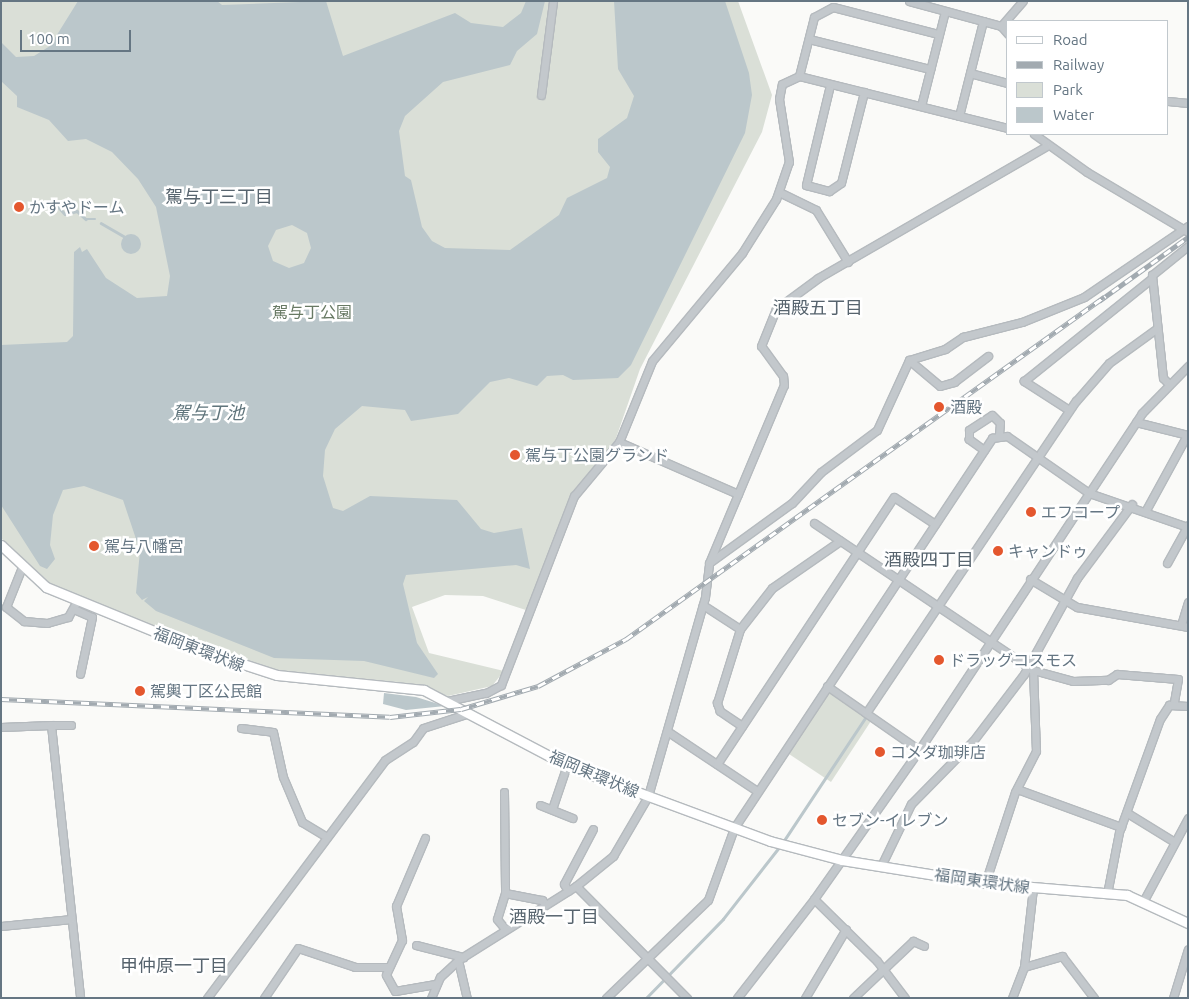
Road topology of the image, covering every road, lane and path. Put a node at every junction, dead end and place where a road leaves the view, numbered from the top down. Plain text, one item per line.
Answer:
1 (553, 1) edge
2 (908, 1) edge
3 (1023, 1) edge
4 (945, 11) junction
5 (1006, 20) edge
6 (1006, 20) edge
7 (983, 21) junction
8 (1001, 26) junction
9 (1006, 32) edge
10 (938, 34) junction
11 (809, 39) junction
12 (930, 69) junction
13 (970, 73) junction
14 (799, 76) junction
15 (1006, 82) edge
16 (830, 84) junction
17 (864, 92) junction
18 (541, 95) dead end
19 (1169, 102) edge
20 (1188, 102) edge
21 (921, 106) junction
22 (959, 116) junction
23 (1006, 128) edge
24 (1035, 135) edge
25 (1047, 146) junction
26 (779, 192) junction
27 (1186, 229) edge
28 (1188, 246) edge
29 (848, 262) junction
30 (1152, 278) junction
31 (1156, 329) junction
32 (988, 356) dead end
33 (909, 360) junction
34 (1188, 366) edge
35 (1168, 383) junction
36 (1069, 410) junction
37 (1136, 422) junction
38 (999, 435) junction
39 (1188, 435) edge
40 (619, 442) junction
41 (984, 450) junction
42 (1038, 457) junction
43 (1089, 493) junction
44 (738, 494) junction
45 (1132, 504) junction
46 (1146, 510) junction
47 (814, 523) dead end
48 (935, 524) junction
49 (1187, 526) edge
50 (840, 541) junction
51 (1, 545) edge
52 (856, 553) junction
53 (709, 563) junction
54 (1167, 563) dead end
55 (22, 567) junction
56 (1030, 578) junction
57 (898, 580) junction
58 (1065, 602) junction
59 (1188, 602) edge
60 (703, 605) junction
61 (76, 606) junction
62 (938, 606) junction
63 (1184, 626) edge
64 (740, 629) junction
65 (990, 641) junction
66 (1030, 668) junction
67 (80, 674) dead end
68 (826, 686) junction
69 (447, 701) junction
70 (1174, 702) junction
71 (1188, 706) edge
72 (469, 713) junction
73 (866, 713) junction
74 (51, 725) junction
75 (71, 725) dead end
76 (742, 726) junction
77 (1, 727) edge
78 (240, 728) dead end
79 (667, 732) junction
80 (919, 750) junction
81 (717, 764) junction
82 (567, 765) junction
83 (1017, 789) junction
84 (757, 791) junction
85 (504, 792) dead end
86 (648, 796) junction
87 (540, 805) dead end
88 (552, 809) junction
89 (1128, 814) junction
90 (573, 818) dead end
91 (1188, 818) edge
92 (1121, 827) junction
93 (734, 828) junction
94 (593, 829) dead end
95 (327, 837) junction
96 (425, 838) dead end
97 (1173, 841) junction
98 (842, 860) junction
99 (881, 866) junction
100 (985, 883) junction
101 (576, 886) junction
102 (1034, 888) junction
103 (568, 891) junction
104 (505, 893) junction
105 (1107, 894) junction
106 (814, 899) junction
107 (1144, 900) junction
108 (545, 904) junction
109 (71, 919) junction
110 (1188, 923) edge
111 (1, 926) edge
112 (846, 928) junction
113 (505, 929) junction
114 (416, 944) dead end
115 (924, 946) dead end
116 (1188, 949) edge
117 (646, 957) junction
118 (461, 959) junction
119 (387, 967) junction
120 (1024, 967) junction
121 (885, 972) junction
122 (436, 984) junction
123 (808, 996) edge
124 (1091, 996) edge
125 (80, 998) edge
126 (207, 998) edge
127 (264, 998) edge
128 (431, 998) edge
129 (467, 998) edge
130 (606, 998) edge
131 (687, 998) edge
132 (737, 998) edge
133 (853, 998) edge
134 (905, 998) edge
135 (1012, 998) edge
136 (1173, 998) edge

1 - 18 street
2 - 4 street
3 - 6 street
4 - 7 street
4 - 10 street
5 - 8 street
7 - 8 street
7 - 13 street
8 - 9 street
10 - 11 street
10 - 12 street
11 - 12 street
11 - 14 street
12 - 21 street
13 - 15 street
13 - 22 street
14 - 16 street
14 - 26 street
16 - 17 street
16 - 17 street
17 - 21 street
19 - 20 street
21 - 22 street
22 - 23 street
24 - 25 street
25 - 27 street
25 - 29 street
26 - 29 street
26 - 40 street
27 - 33 street
28 - 30 street
29 - 44 street
30 - 31 street
30 - 36 street
31 - 35 street
31 - 36 street
32 - 33 street
33 - 53 street
34 - 35 street
35 - 37 street
36 - 42 street
37 - 39 street
37 - 43 street
38 - 41 street
38 - 41 street
38 - 42 street
39 - 46 street
40 - 44 street
40 - 69 street
41 - 48 street
42 - 43 street
42 - 62 street
43 - 45 street
43 - 56 street
44 - 53 street
45 - 46 street
45 - 58 street
46 - 49 street
47 - 50 street
48 - 52 street
48 - 57 street
49 - 54 street
50 - 52 street
50 - 64 street
51 - 55 main road, 福岡東環状線
52 - 57 street
52 - 76 street
53 - 60 street
55 - 61 main road, 福岡東環状線
55 - 61 street
56 - 58 street
56 - 65 street
57 - 62 street
57 - 68 street
58 - 63 street
58 - 66 street
59 - 63 street
60 - 64 street
60 - 79 street
61 - 67 street
61 - 69 main road, 福岡東環状線
62 - 65 street
62 - 73 street
64 - 76 street
65 - 66 street
65 - 80 street
66 - 70 street
66 - 83 street
66 - 99 street
68 - 73 street
68 - 84 street
69 - 72 main road, 福岡東環状線
70 - 71 street
70 - 89 street
72 - 82 main road, 福岡東環状線
72 - 95 street
73 - 80 street
74 - 75 street
74 - 77 street
74 - 109 street
76 - 81 street
78 - 95 street
79 - 81 street
79 - 86 street
80 - 98 street
81 - 84 street
82 - 86 main road, 福岡東環状線
82 - 88 street
83 - 92 street
83 - 100 street
84 - 93 street
85 - 104 street
86 - 93 main road, 福岡東環状線
86 - 101 street
87 - 88 street
88 - 90 street
89 - 92 street
89 - 97 street
91 - 97 street
92 - 105 street
93 - 98 main road, 福岡東環状線
93 - 117 street
94 - 103 street
95 - 126 street
96 - 119 street
97 - 107 street
98 - 99 main road, 福岡東環状線
98 - 106 street
99 - 100 main road, 福岡東環状線
100 - 102 main road, 福岡東環状線
101 - 103 street
101 - 117 street
102 - 105 main road, 福岡東環状線
102 - 120 street
103 - 108 street
104 - 108 street
104 - 113 street
105 - 107 main road, 福岡東環状線
106 - 112 street
106 - 132 street
107 - 110 main road, 福岡東環状線
108 - 113 street
109 - 111 street
109 - 125 street
112 - 121 street
112 - 123 street
113 - 118 street
114 - 118 street
115 - 121 street
116 - 136 street
117 - 130 street
117 - 131 street
118 - 122 street
118 - 129 street
119 - 122 street
119 - 127 street
120 - 124 street
120 - 135 street
121 - 133 street
121 - 134 street
122 - 128 street

